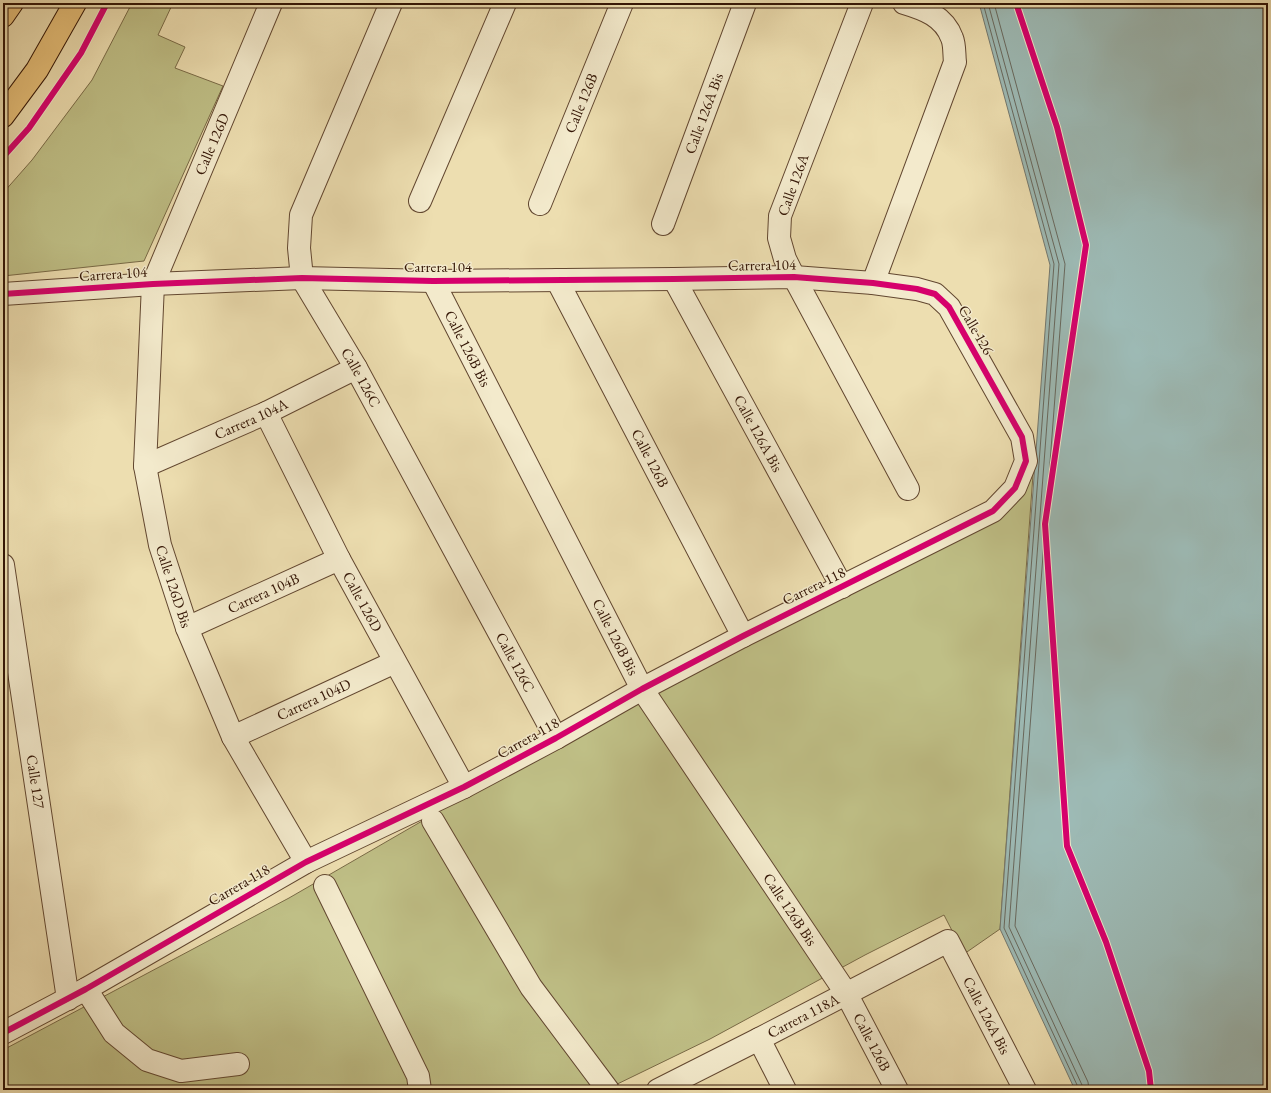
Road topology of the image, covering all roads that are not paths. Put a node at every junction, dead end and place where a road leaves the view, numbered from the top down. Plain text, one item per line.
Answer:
1 (12, 3) edge
2 (75, 3) edge
3 (271, 3) edge
4 (391, 3) edge
5 (505, 3) edge
6 (622, 3) edge
7 (745, 3) edge
8 (862, 3) edge
9 (904, 3) edge
10 (3, 16) edge
11 (3, 116) edge
12 (420, 201) dead end
13 (540, 204) dead end
14 (663, 224) dead end
15 (794, 277) junction
16 (302, 278) junction
17 (674, 279) junction
18 (557, 280) junction
19 (432, 281) junction
20 (873, 283) junction
21 (154, 284) junction
22 (3, 294) edge
23 (356, 368) junction
24 (266, 413) junction
25 (1022, 437) joint
26 (145, 466) junction
27 (908, 489) dead end
28 (339, 558) junction
29 (3, 565) edge
30 (842, 587) junction
31 (187, 628) junction
32 (743, 636) junction
33 (395, 662) junction
34 (642, 689) junction
35 (233, 737) junction
36 (556, 738) junction
37 (464, 788) junction
38 (433, 822) dead end
39 (306, 862) junction
40 (325, 886) dead end
41 (948, 941) joint
42 (846, 993) junction
43 (77, 994) junction
44 (3, 1034) edge
45 (759, 1040) junction
46 (238, 1064) dead end
47 (420, 1090) edge
48 (608, 1090) edge
49 (660, 1090) edge
50 (785, 1090) edge
51 (897, 1090) edge
52 (1025, 1090) edge

1 - 10 main road
2 - 11 main road
3 - 21 street, Calle 126D
4 - 16 street, Calle 126C
5 - 12 street
6 - 13 street, Calle 126B
7 - 14 street, Calle 126A Bis
8 - 15 street, Calle 126A
9 - 20 street
15 - 17 street, Carrera 104
15 - 20 street, Carrera 104
15 - 27 street, Calle 126A
16 - 19 street, Carrera 104
16 - 21 street, Carrera 104
16 - 23 street, Calle 126C
17 - 18 street, Carrera 104
17 - 30 street, Calle 126A Bis
18 - 19 street, Carrera 104
18 - 32 street, Calle 126B
19 - 34 street, Calle 126B Bis
20 - 25 street, Calle 126
21 - 22 street, Carrera 104
21 - 26 street, Calle 126D Bis
23 - 24 street, Carrera 104A
23 - 36 street, Calle 126C
24 - 26 street, Carrera 104A
24 - 28 street, Calle 126D
25 - 30 street, Carrera 118
26 - 31 street, Calle 126D Bis
28 - 31 street, Carrera 104B
28 - 33 street, Calle 126D
29 - 43 street, Calle 127
30 - 32 street, Carrera 118
31 - 35 street, Calle 126D Bis
32 - 34 street, Carrera 118
33 - 35 street, Carrera 104D
33 - 37 street, Calle 126D
34 - 36 street, Carrera 118
34 - 42 street, Calle 126B Bis
35 - 39 street, Calle 126D Bis
36 - 37 street, Carrera 118
37 - 39 street, Carrera 118
38 - 48 street
39 - 43 street, Carrera 118
40 - 47 street
41 - 42 street, Carrera 118A
41 - 52 street, Calle 126A Bis
42 - 45 street, Carrera 118A
42 - 51 street, Calle 126B
43 - 44 street, Carrera 118
43 - 46 street
45 - 49 street, Carrera 118A
45 - 50 street

